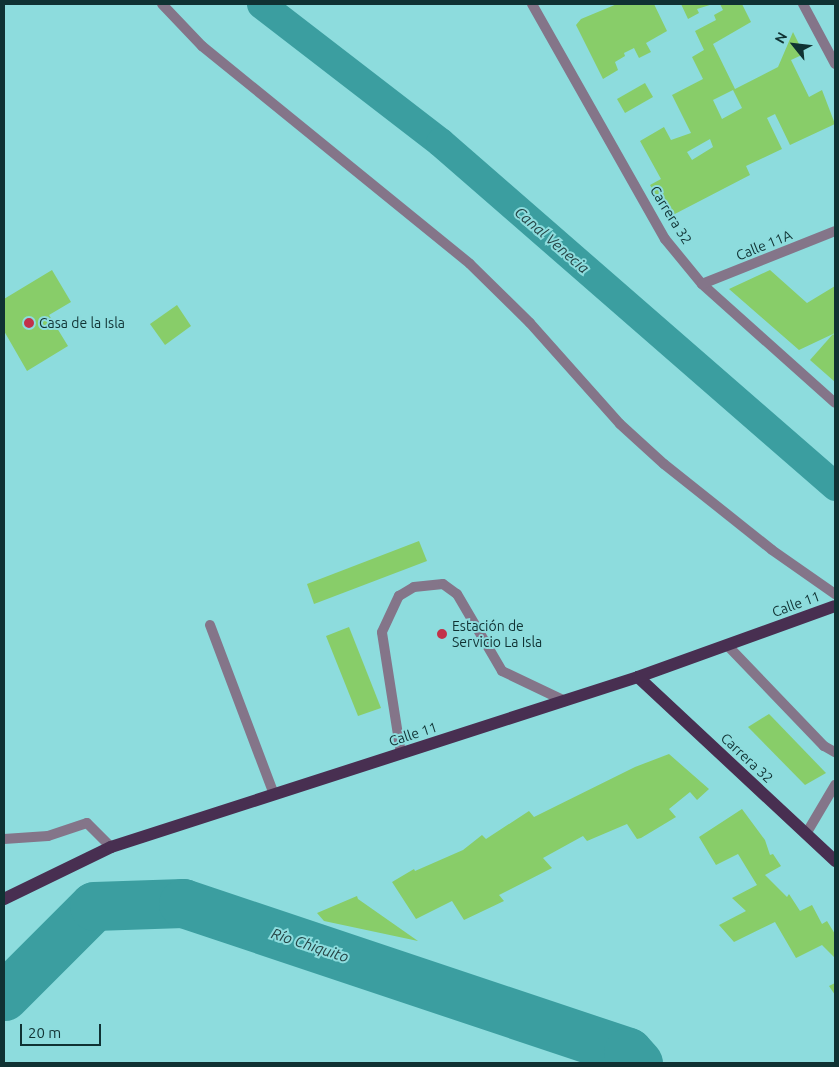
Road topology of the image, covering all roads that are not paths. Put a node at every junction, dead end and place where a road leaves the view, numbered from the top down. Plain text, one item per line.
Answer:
1 (162, 4) edge
2 (532, 4) edge
3 (803, 4) edge
4 (835, 64) edge
5 (835, 231) edge
6 (702, 284) junction
7 (835, 403) edge
8 (835, 594) edge
9 (834, 608) edge
10 (210, 625) dead end
11 (727, 645) junction
12 (638, 677) junction
13 (565, 701) junction
14 (835, 752) edge
15 (401, 754) junction
16 (835, 786) edge
17 (274, 794) junction
18 (806, 834) junction
19 (4, 839) edge
20 (111, 847) junction
21 (835, 861) edge
22 (4, 899) edge

1 - 8 street
2 - 6 street, Carrera 32
3 - 4 street
5 - 6 street, Calle 11A
6 - 7 street, Carrera 32
9 - 11 main road, Calle 11
10 - 17 street
11 - 12 main road, Calle 11
11 - 14 street
12 - 13 main road, Calle 11
12 - 18 main road, Carrera 32
13 - 15 main road, Calle 11
13 - 15 street
15 - 17 main road, Calle 11
16 - 18 street
17 - 20 main road, Calle 11
18 - 21 main road, Carrera 32
19 - 20 street
20 - 22 main road, Calle 11

